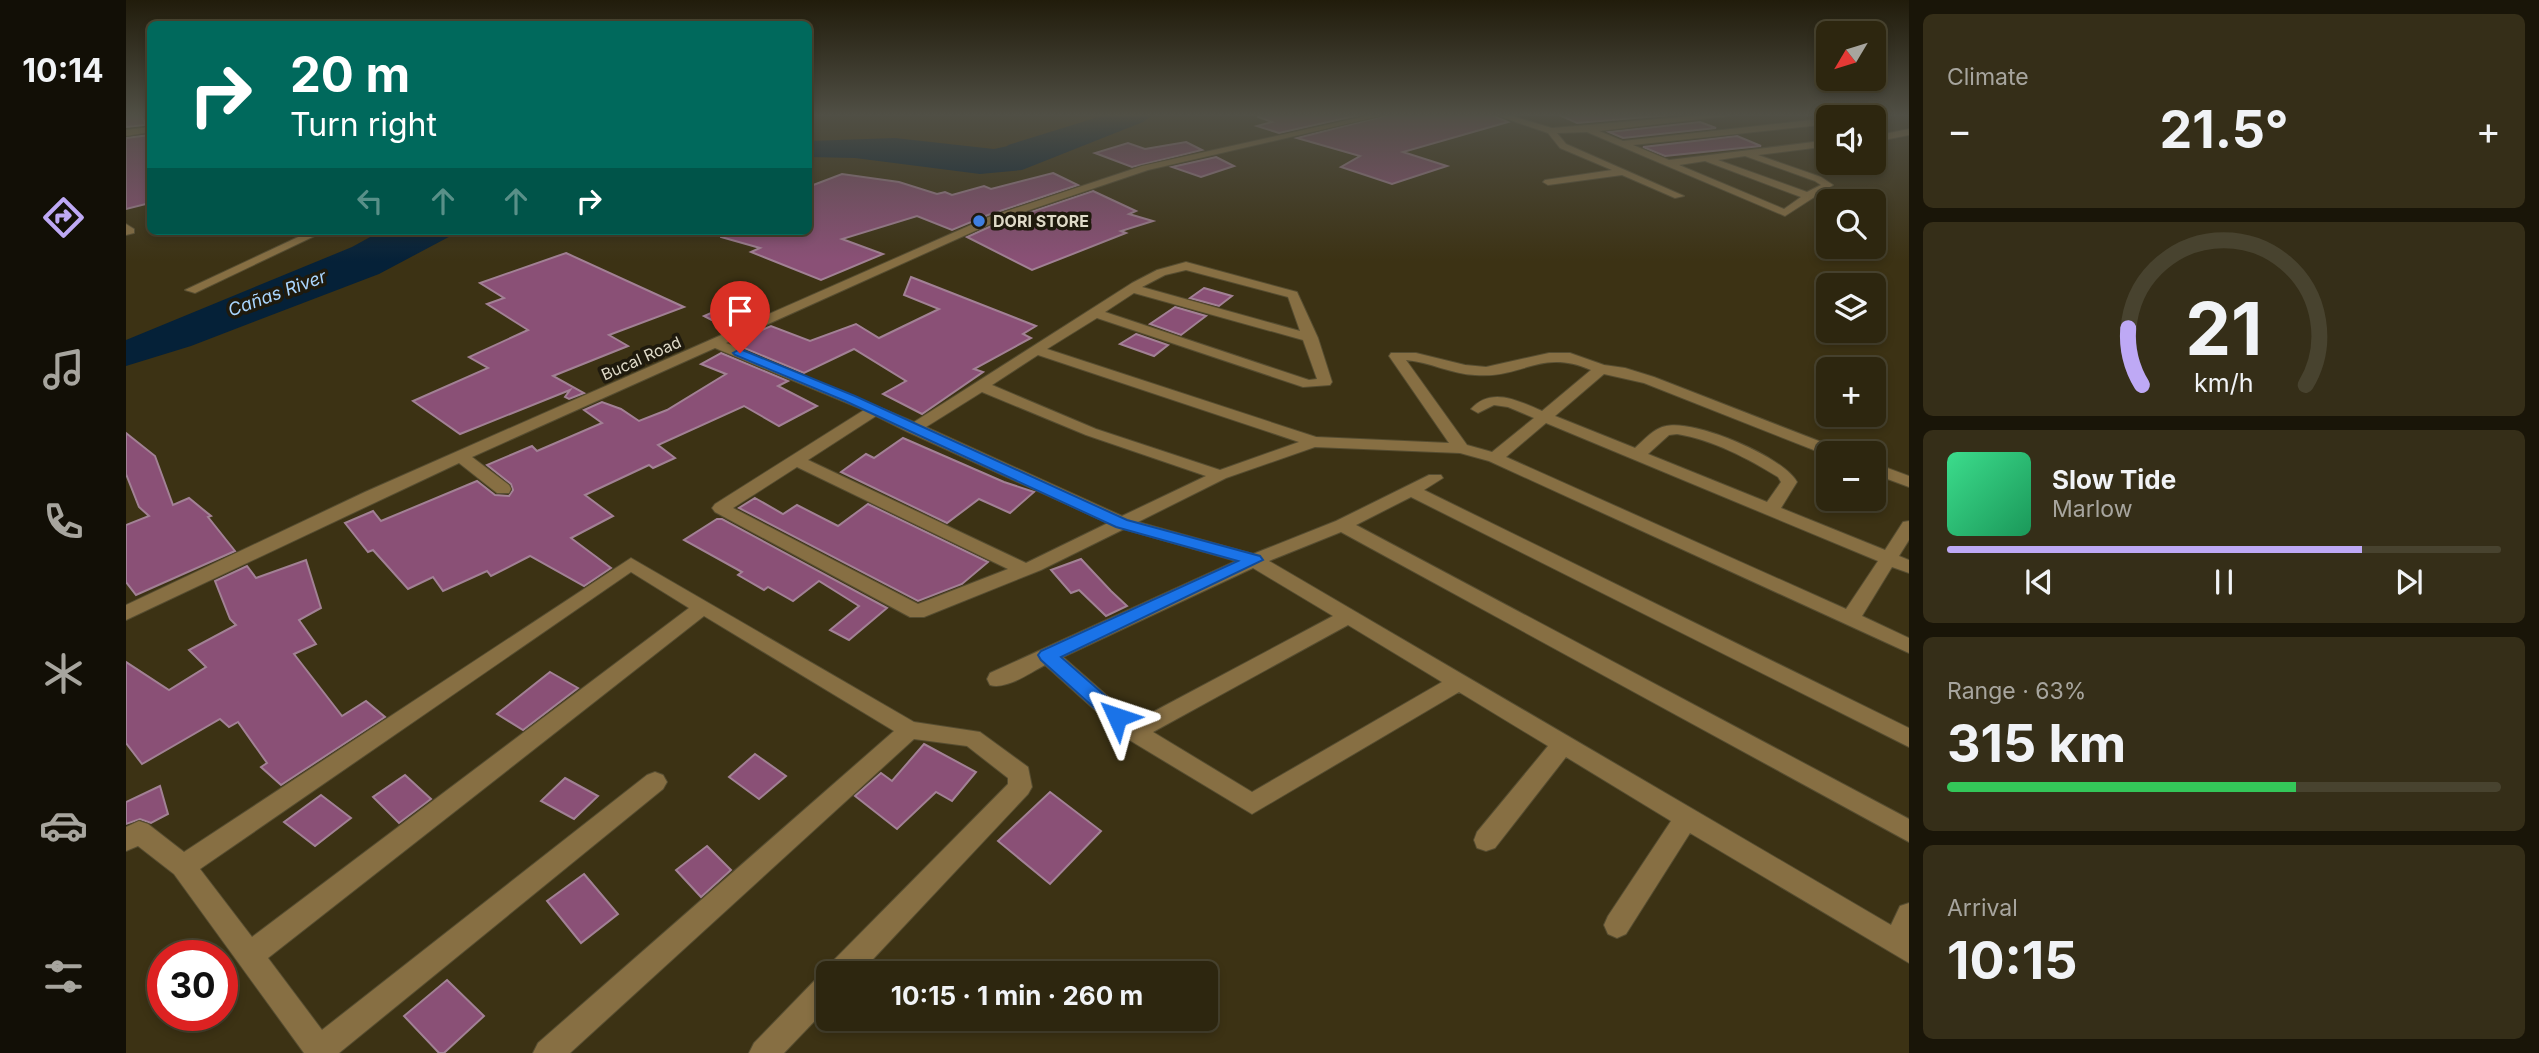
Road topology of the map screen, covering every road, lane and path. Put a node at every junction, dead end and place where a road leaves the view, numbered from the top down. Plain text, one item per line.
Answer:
1 (1169, 163) edge
2 (1602, 163) edge
3 (1668, 163) edge
4 (1718, 163) edge
5 (1774, 163) edge
6 (1622, 172) junction
7 (1548, 182) dead end
8 (1679, 196) dead end
9 (1808, 196) junction
10 (311, 235) edge
11 (1134, 289) junction
12 (191, 290) dead end
13 (1095, 313) junction
14 (1311, 338) junction
15 (718, 344) junction
16 (1036, 351) junction
17 (1601, 369) junction
18 (981, 386) junction
19 (1478, 410) dead end
20 (873, 411) junction
21 (1544, 417) junction
22 (914, 429) junction
23 (1314, 442) junction
24 (1816, 445) edge
25 (1461, 448) junction
26 (1637, 455) junction
27 (462, 457) junction
28 (1495, 458) junction
29 (798, 461) junction
30 (1886, 473) edge
31 (1220, 475) junction
32 (1435, 478) dead end
33 (1909, 482) edge
34 (503, 489) dead end
35 (1410, 491) junction
36 (1771, 510) junction
37 (1122, 523) junction
38 (1342, 526) junction
39 (1909, 526) edge
40 (1888, 558) junction
41 (1254, 560) junction
42 (1909, 567) edge
43 (1025, 570) junction
44 (702, 608) junction
45 (126, 613) edge
46 (1349, 616) junction
47 (1850, 619) junction
48 (1909, 646) edge
49 (1047, 655) junction
50 (997, 679) dead end
51 (1460, 682) junction
52 (911, 730) junction
53 (1134, 732) junction
54 (1909, 738) edge
55 (1563, 744) junction
56 (655, 782) dead end
57 (1687, 817) junction
58 (1909, 831) edge
59 (126, 840) edge
60 (1486, 840) dead end
61 (183, 866) junction
62 (1909, 915) edge
63 (1617, 925) dead end
64 (1903, 946) edge
65 (250, 956) junction
66 (853, 961) edge
67 (816, 999) edge
68 (321, 1051) edge
69 (548, 1053) edge
70 (764, 1053) edge

1 - 15 street, Bucal Road
2 - 6 street
3 - 9 street
4 - 9 street
5 - 9 street
6 - 7 street
6 - 8 street
10 - 12 street
11 - 13 street
11 - 14 street
11 - 14 street
13 - 14 street
13 - 16 street
15 - 20 street
15 - 27 street, Bucal Road
16 - 18 street
16 - 23 street
17 - 21 street
17 - 24 street
17 - 25 street
18 - 22 street
18 - 31 street
19 - 21 street
20 - 22 street
20 - 29 street
21 - 26 street
21 - 28 street
22 - 37 street
23 - 25 street
23 - 31 street
25 - 28 street
26 - 36 street
26 - 36 street
27 - 34 street
27 - 45 street, Bucal Road
28 - 47 street
29 - 43 street
29 - 43 street
30 - 33 street
31 - 37 street
32 - 35 street
35 - 38 street
35 - 54 street
36 - 40 street
37 - 41 street
37 - 43 street
38 - 41 street
38 - 58 street
39 - 40 street
40 - 42 street
40 - 47 street
41 - 46 street
41 - 49 street
44 - 52 street
44 - 61 street
44 - 65 street
46 - 51 street
46 - 53 street
47 - 48 street
49 - 50 street
49 - 53 street
51 - 53 street
51 - 55 street
52 - 66 street
52 - 69 street
55 - 57 street
55 - 60 street
56 - 68 street
57 - 63 street
57 - 64 street
59 - 61 street
61 - 65 street
62 - 64 street
65 - 68 street
67 - 70 street

